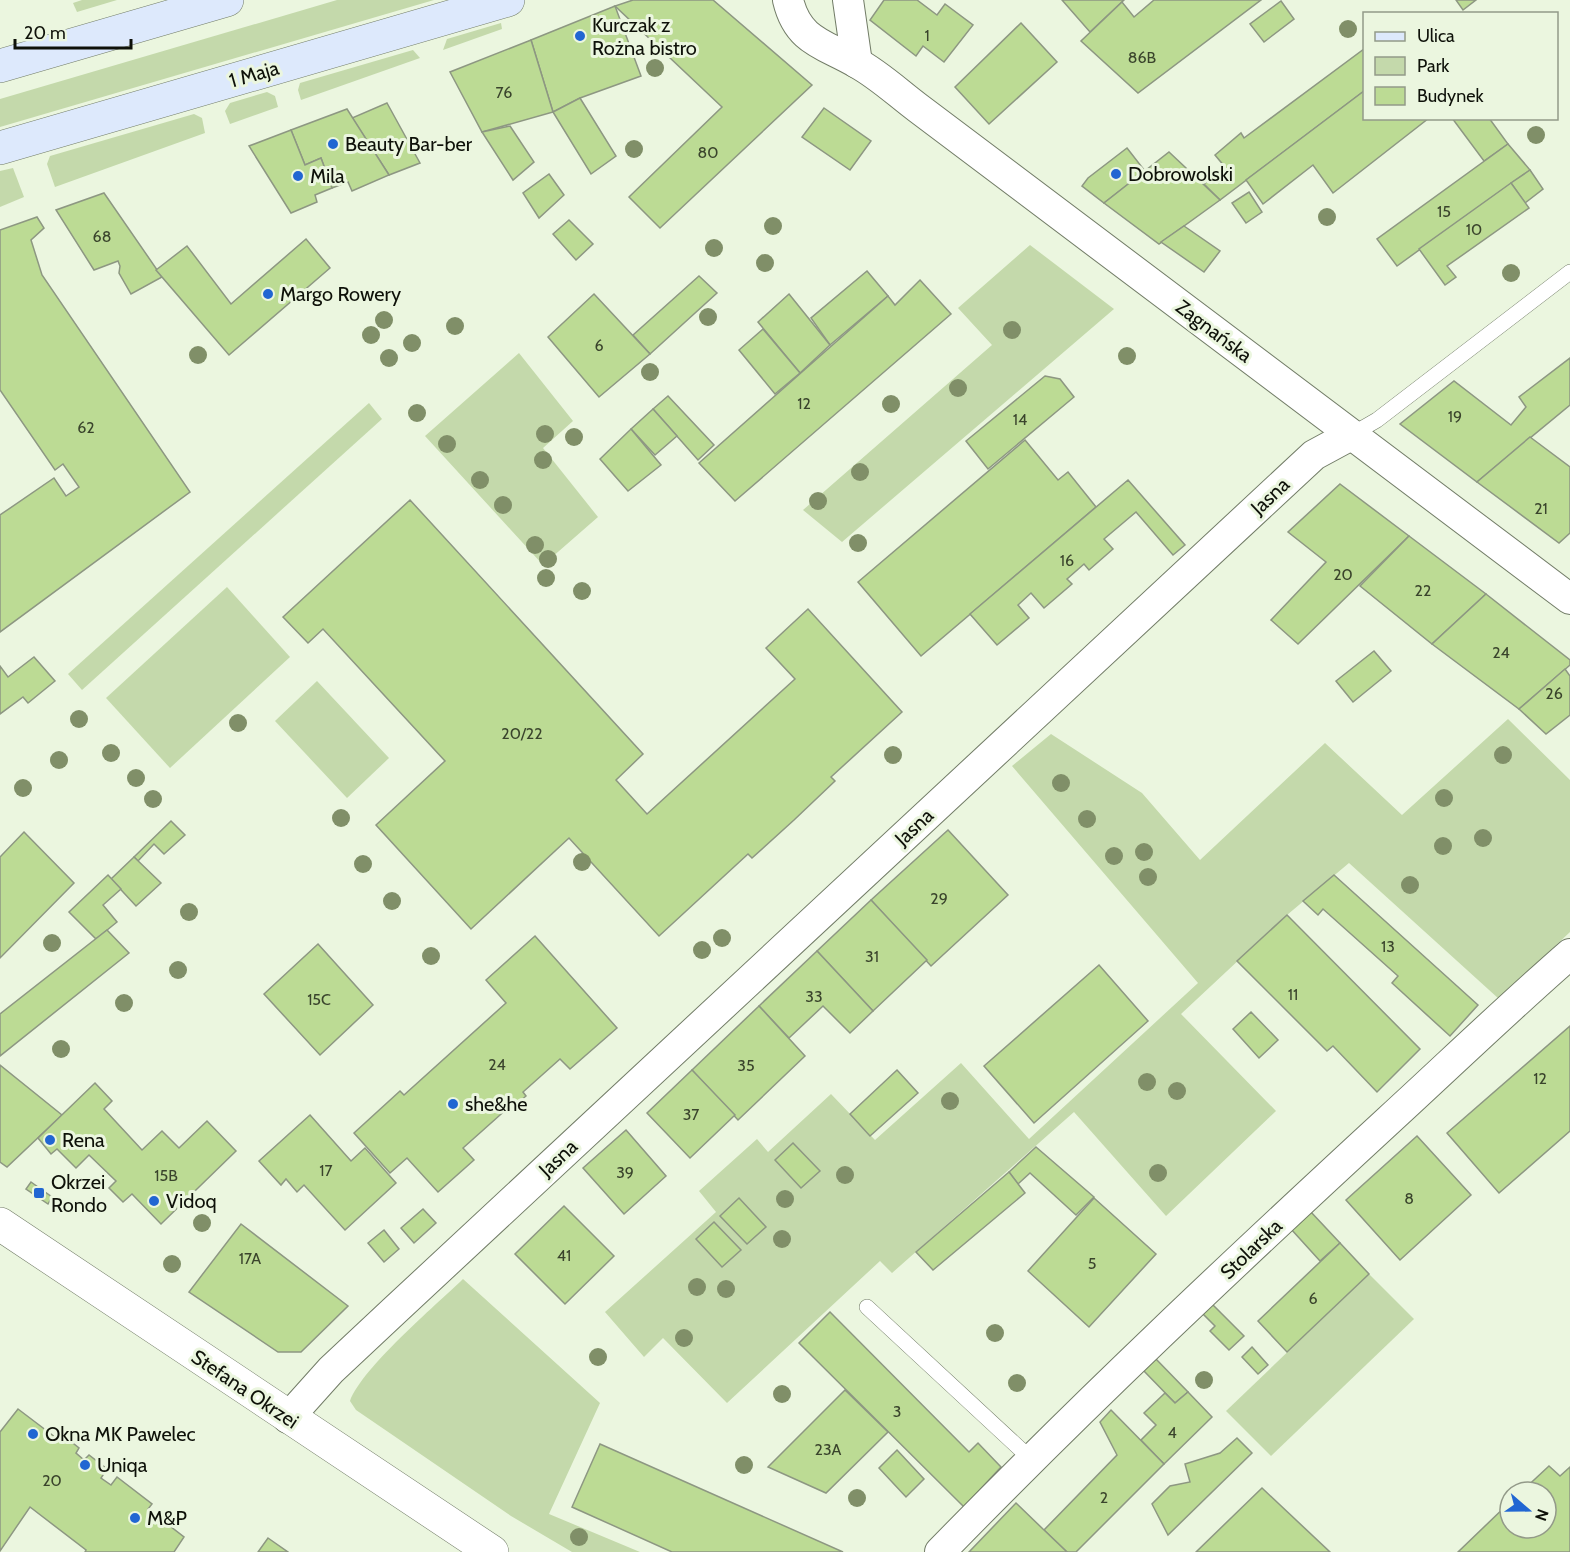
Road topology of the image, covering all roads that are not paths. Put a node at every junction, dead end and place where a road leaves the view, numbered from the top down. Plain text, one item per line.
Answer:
1 (227, 0) edge
2 (508, 0) edge
3 (788, 0) edge
4 (848, 0) edge
5 (857, 63) junction
6 (0, 66) edge
7 (0, 148) edge
8 (1570, 272) edge
9 (1351, 435) junction
10 (1570, 598) edge
11 (1570, 954) edge
12 (0, 1224) edge
13 (867, 1307) dead end
14 (288, 1418) junction
15 (1031, 1459) junction
16 (492, 1552) edge
17 (940, 1552) edge

1 - 6 main road
2 - 7 main road, 1 Maja
3 - 5 street, Zagnańska
4 - 5 street
5 - 9 street, Zagnańska
8 - 9 lane, Jasna
9 - 10 street, Zagnańska
9 - 14 street, Jasna
11 - 15 street, Stolarska
12 - 14 street, Stefana Okrzei
13 - 15 lane
14 - 16 street, Stefana Okrzei
15 - 17 street, Stolarska

